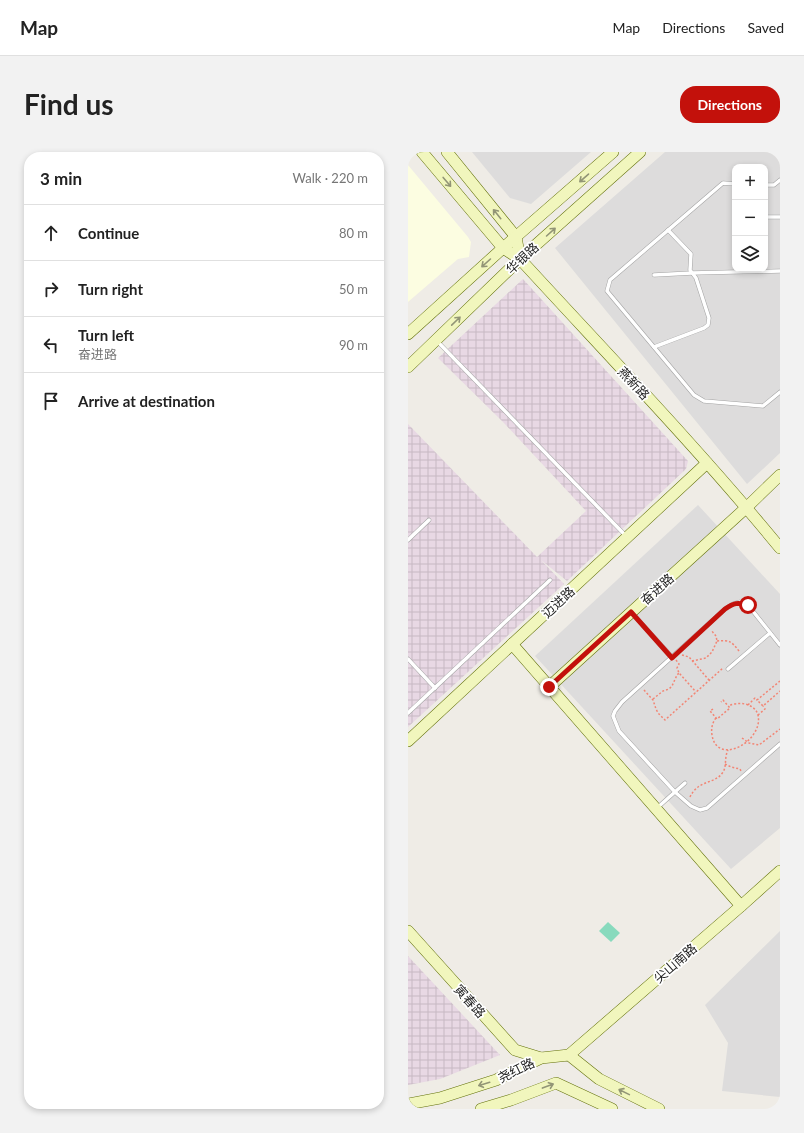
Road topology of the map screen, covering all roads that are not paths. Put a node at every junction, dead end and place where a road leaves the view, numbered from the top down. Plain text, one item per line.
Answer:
1 (422, 152) edge
2 (447, 152) edge
3 (613, 152) edge
4 (640, 152) edge
5 (780, 180) edge
6 (732, 184) edge
7 (768, 184) edge
8 (768, 217) edge
9 (780, 217) edge
10 (668, 230) junction
11 (516, 237) junction
12 (503, 248) junction
13 (520, 260) junction
14 (780, 271) edge
15 (692, 273) junction
16 (654, 274) dead end
17 (408, 334) edge
18 (436, 340) junction
19 (654, 347) junction
20 (408, 368) edge
21 (780, 392) edge
22 (707, 463) junction
23 (780, 475) edge
24 (747, 507) junction
25 (429, 520) dead end
26 (627, 537) junction
27 (408, 540) edge
28 (780, 548) edge
29 (550, 580) dead end
30 (631, 612) junction
31 (770, 633) junction
32 (512, 644) junction
33 (780, 645) edge
34 (672, 658) junction
35 (408, 659) edge
36 (726, 668) road end
37 (549, 687) junction
38 (435, 688) junction
39 (408, 713) edge
40 (408, 741) edge
41 (780, 744) edge
42 (685, 782) dead end
43 (675, 792) junction
44 (656, 809) junction
45 (780, 871) edge
46 (741, 906) junction
47 (408, 931) edge
48 (569, 1055) junction
49 (541, 1058) junction
50 (408, 1104) edge
51 (481, 1109) edge
52 (612, 1109) edge
53 (659, 1109) edge

1 -> 12 street, 燕新路
11 -> 2 street
3 -> 11 street, 华银路
13 -> 4 street, 华银路
5 - 7 lane
6 - 10 lane
8 - 9 lane
10 - 15 lane
10 - 19 lane
11 - 12 street, 华银路
11 - 13 street
12 - 13 street, 燕新路
12 -> 17 street, 华银路
18 -> 13 street, 华银路
13 - 22 street, 燕新路
14 - 15 lane
15 - 16 lane
15 - 19 lane
18 - 20 street, 华银路
18 - 26 lane
19 - 21 lane
22 - 24 street, 燕新路
22 - 26 street, 迈进路
23 - 24 street, 奋进路
24 - 28 street, 燕新路
24 - 30 street, 奋进路
25 - 27 lane
26 - 32 street, 迈进路
29 - 38 lane
30 - 34 lane
30 - 37 street, 奋进路
31 - 33 lane
31 - 34 lane
31 - 36 lane
32 - 37 street
32 - 40 street, 迈进路
34 - 43 lane
35 - 38 lane
37 - 44 street
38 - 39 lane
41 - 43 lane
42 - 43 lane
43 - 44 lane
44 - 46 street
45 - 46 street, 尖山南路
46 - 48 street, 尖山南路
47 - 49 street, 寅春路
48 - 49 street, 尧红路
53 -> 48 street
49 -> 50 street, 尧红路
51 -> 52 street, 尧红路

